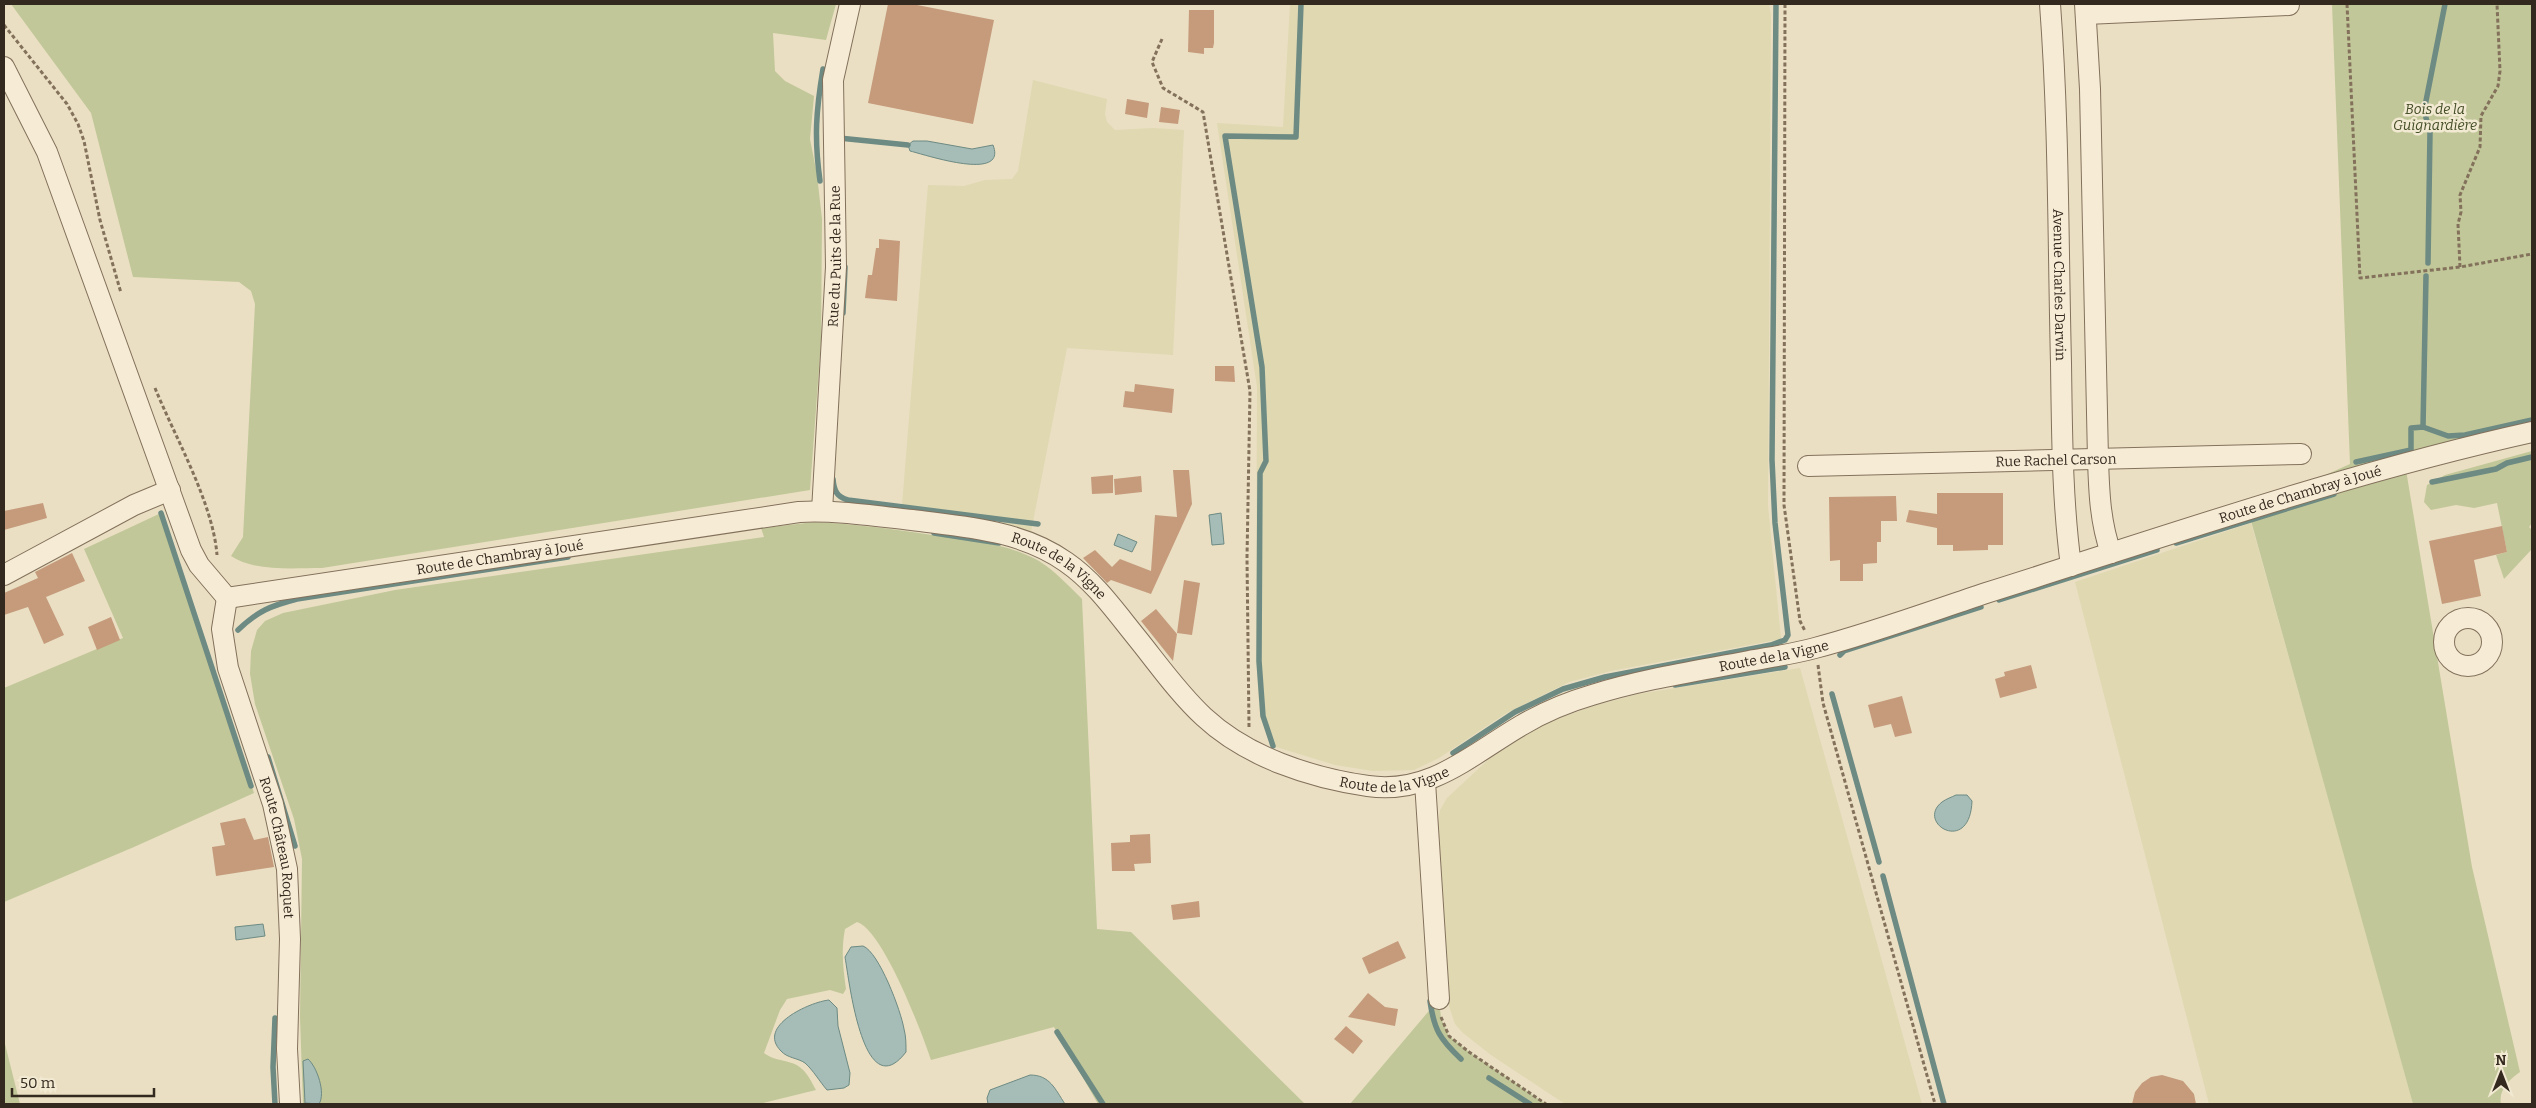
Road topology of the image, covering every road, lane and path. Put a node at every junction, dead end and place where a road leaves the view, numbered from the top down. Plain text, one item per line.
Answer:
1 (850, 4) edge
2 (1785, 4) edge
3 (2050, 4) edge
4 (2347, 4) edge
5 (2496, 4) edge
6 (2289, 5) edge
7 (2086, 9) edge
8 (4, 24) edge
9 (1162, 39) dead end
10 (4, 67) edge
11 (2532, 254) edge
12 (2460, 267) junction
13 (121, 294) dead end
14 (152, 380) dead end
15 (2532, 432) edge
16 (2301, 454) dead end
17 (2098, 459) junction
18 (2063, 460) junction
19 (1808, 466) dead end
20 (170, 490) junction
21 (822, 511) junction
22 (774, 515) joint
23 (2111, 553) junction
24 (2071, 566) junction
25 (4, 574) edge
26 (220, 590) junction
27 (1812, 649) junction
28 (1249, 750) junction
29 (1425, 782) junction
30 (1439, 999) joint
31 (290, 1104) edge
32 (1546, 1104) edge
33 (1935, 1104) edge

1 - 21 street, Rue du Puits de la Rue
2 - 27 path
3 - 18 street, Avenue Charles Darwin
4 - 12 path
5 - 12 path
6 - 7 street
7 - 17 street
8 - 13 path
9 - 28 path
10 - 20 street
11 - 12 path
14 - 26 path
15 - 23 street, Route de Chambray à Joué
16 - 17 street, Rue Rachel Carson
17 - 18 street, Rue Rachel Carson
17 - 23 street
18 - 19 street, Rue Rachel Carson
18 - 24 street, Avenue Charles Darwin
20 - 25 street
20 - 26 street
21 - 22 street, Route de la Vigne
21 - 28 street, Route de la Vigne
22 - 26 street, Route de Chambray à Joué
23 - 24 street, Route de Chambray à Joué
24 - 27 street, Route de la Vigne
26 - 31 street, Route Château Roquet
27 - 29 street, Route de la Vigne
27 - 33 path
28 - 29 street, Route de la Vigne
29 - 30 street
30 - 32 path

